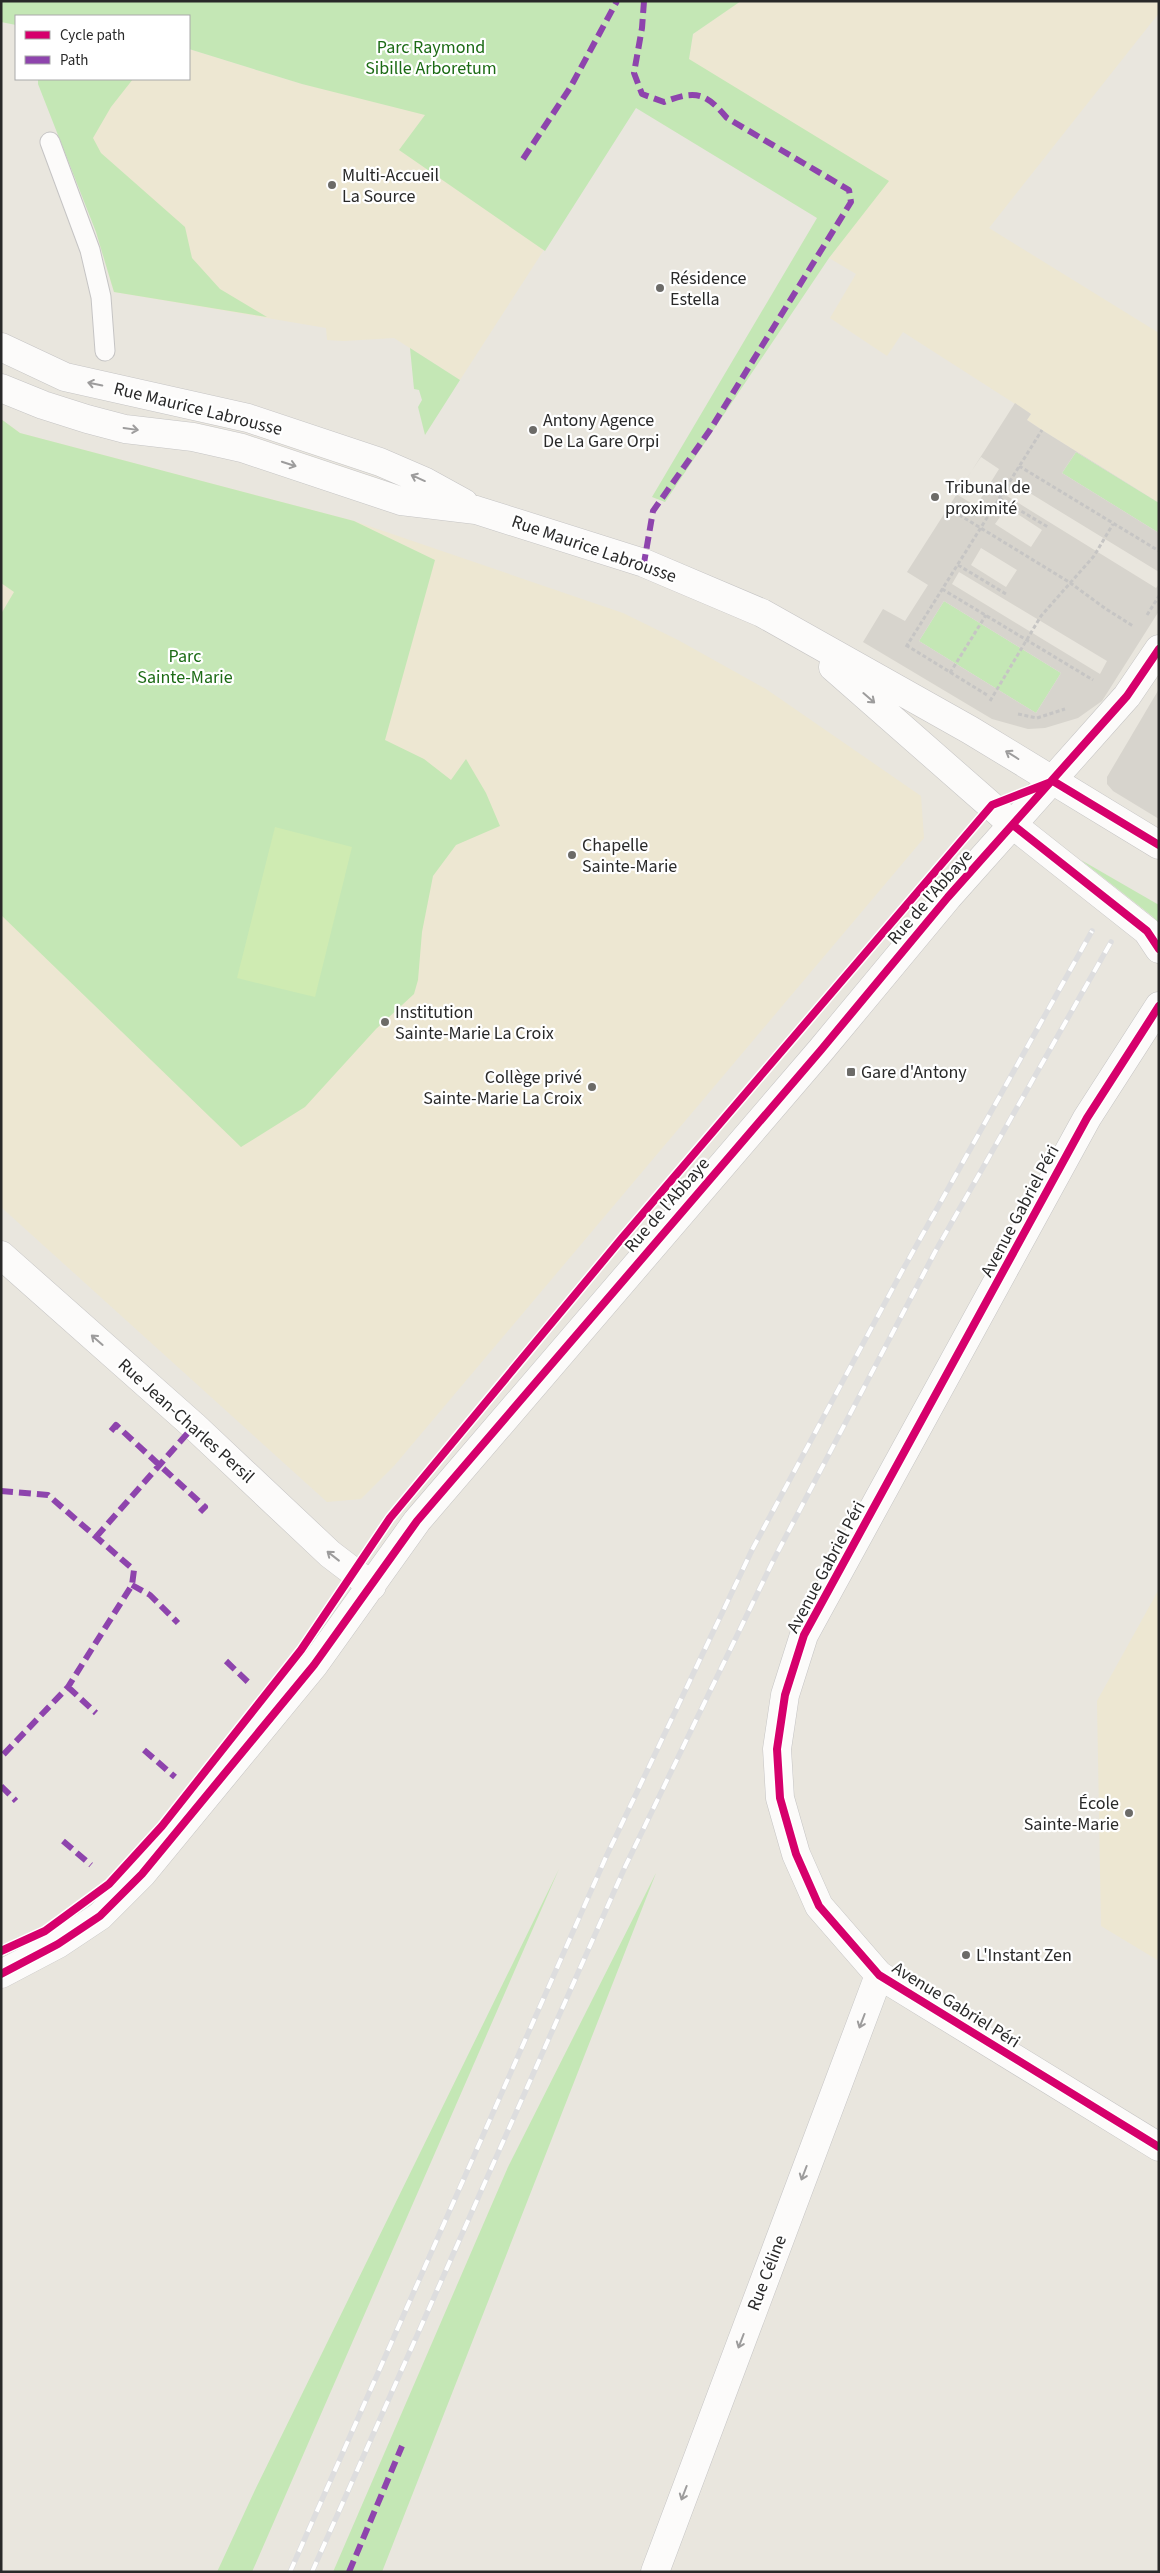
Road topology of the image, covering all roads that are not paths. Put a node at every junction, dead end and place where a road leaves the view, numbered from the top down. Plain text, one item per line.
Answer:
1 (50, 142) dead end
2 (1, 346) edge
3 (105, 351) dead end
4 (1, 388) edge
5 (476, 510) junction
6 (792, 631) junction
7 (1159, 649) edge
8 (1053, 781) junction
9 (1013, 825) junction
10 (1159, 845) edge
11 (1159, 949) edge
12 (1159, 1006) edge
13 (1, 1255) edge
14 (372, 1586) junction
15 (1, 1974) edge
16 (879, 1975) junction
17 (1159, 2147) edge
18 (655, 2572) edge

1 - 3 lane
5 -> 2 main road, Rue Maurice Labrousse
4 -> 5 main road, Rue Maurice Labrousse
5 - 6 main road, Rue Maurice Labrousse
8 -> 6 main road, Rue Maurice Labrousse
6 -> 9 main road, Rue Maurice Labrousse
7 - 8 main road, Rue de l'Abbaye
8 - 9 main road, Rue de l'Abbaye
8 - 10 main road, Rue Maurice Labrousse
9 - 11 main road
9 - 14 main road, Rue de l'Abbaye
12 - 16 main road, Avenue Gabriel Péri
14 -> 13 main road, Rue Jean-Charles Persil
14 - 15 main road, Rue de l'Abbaye
16 - 17 main road, Avenue Gabriel Péri
16 -> 18 main road, Rue Céline

